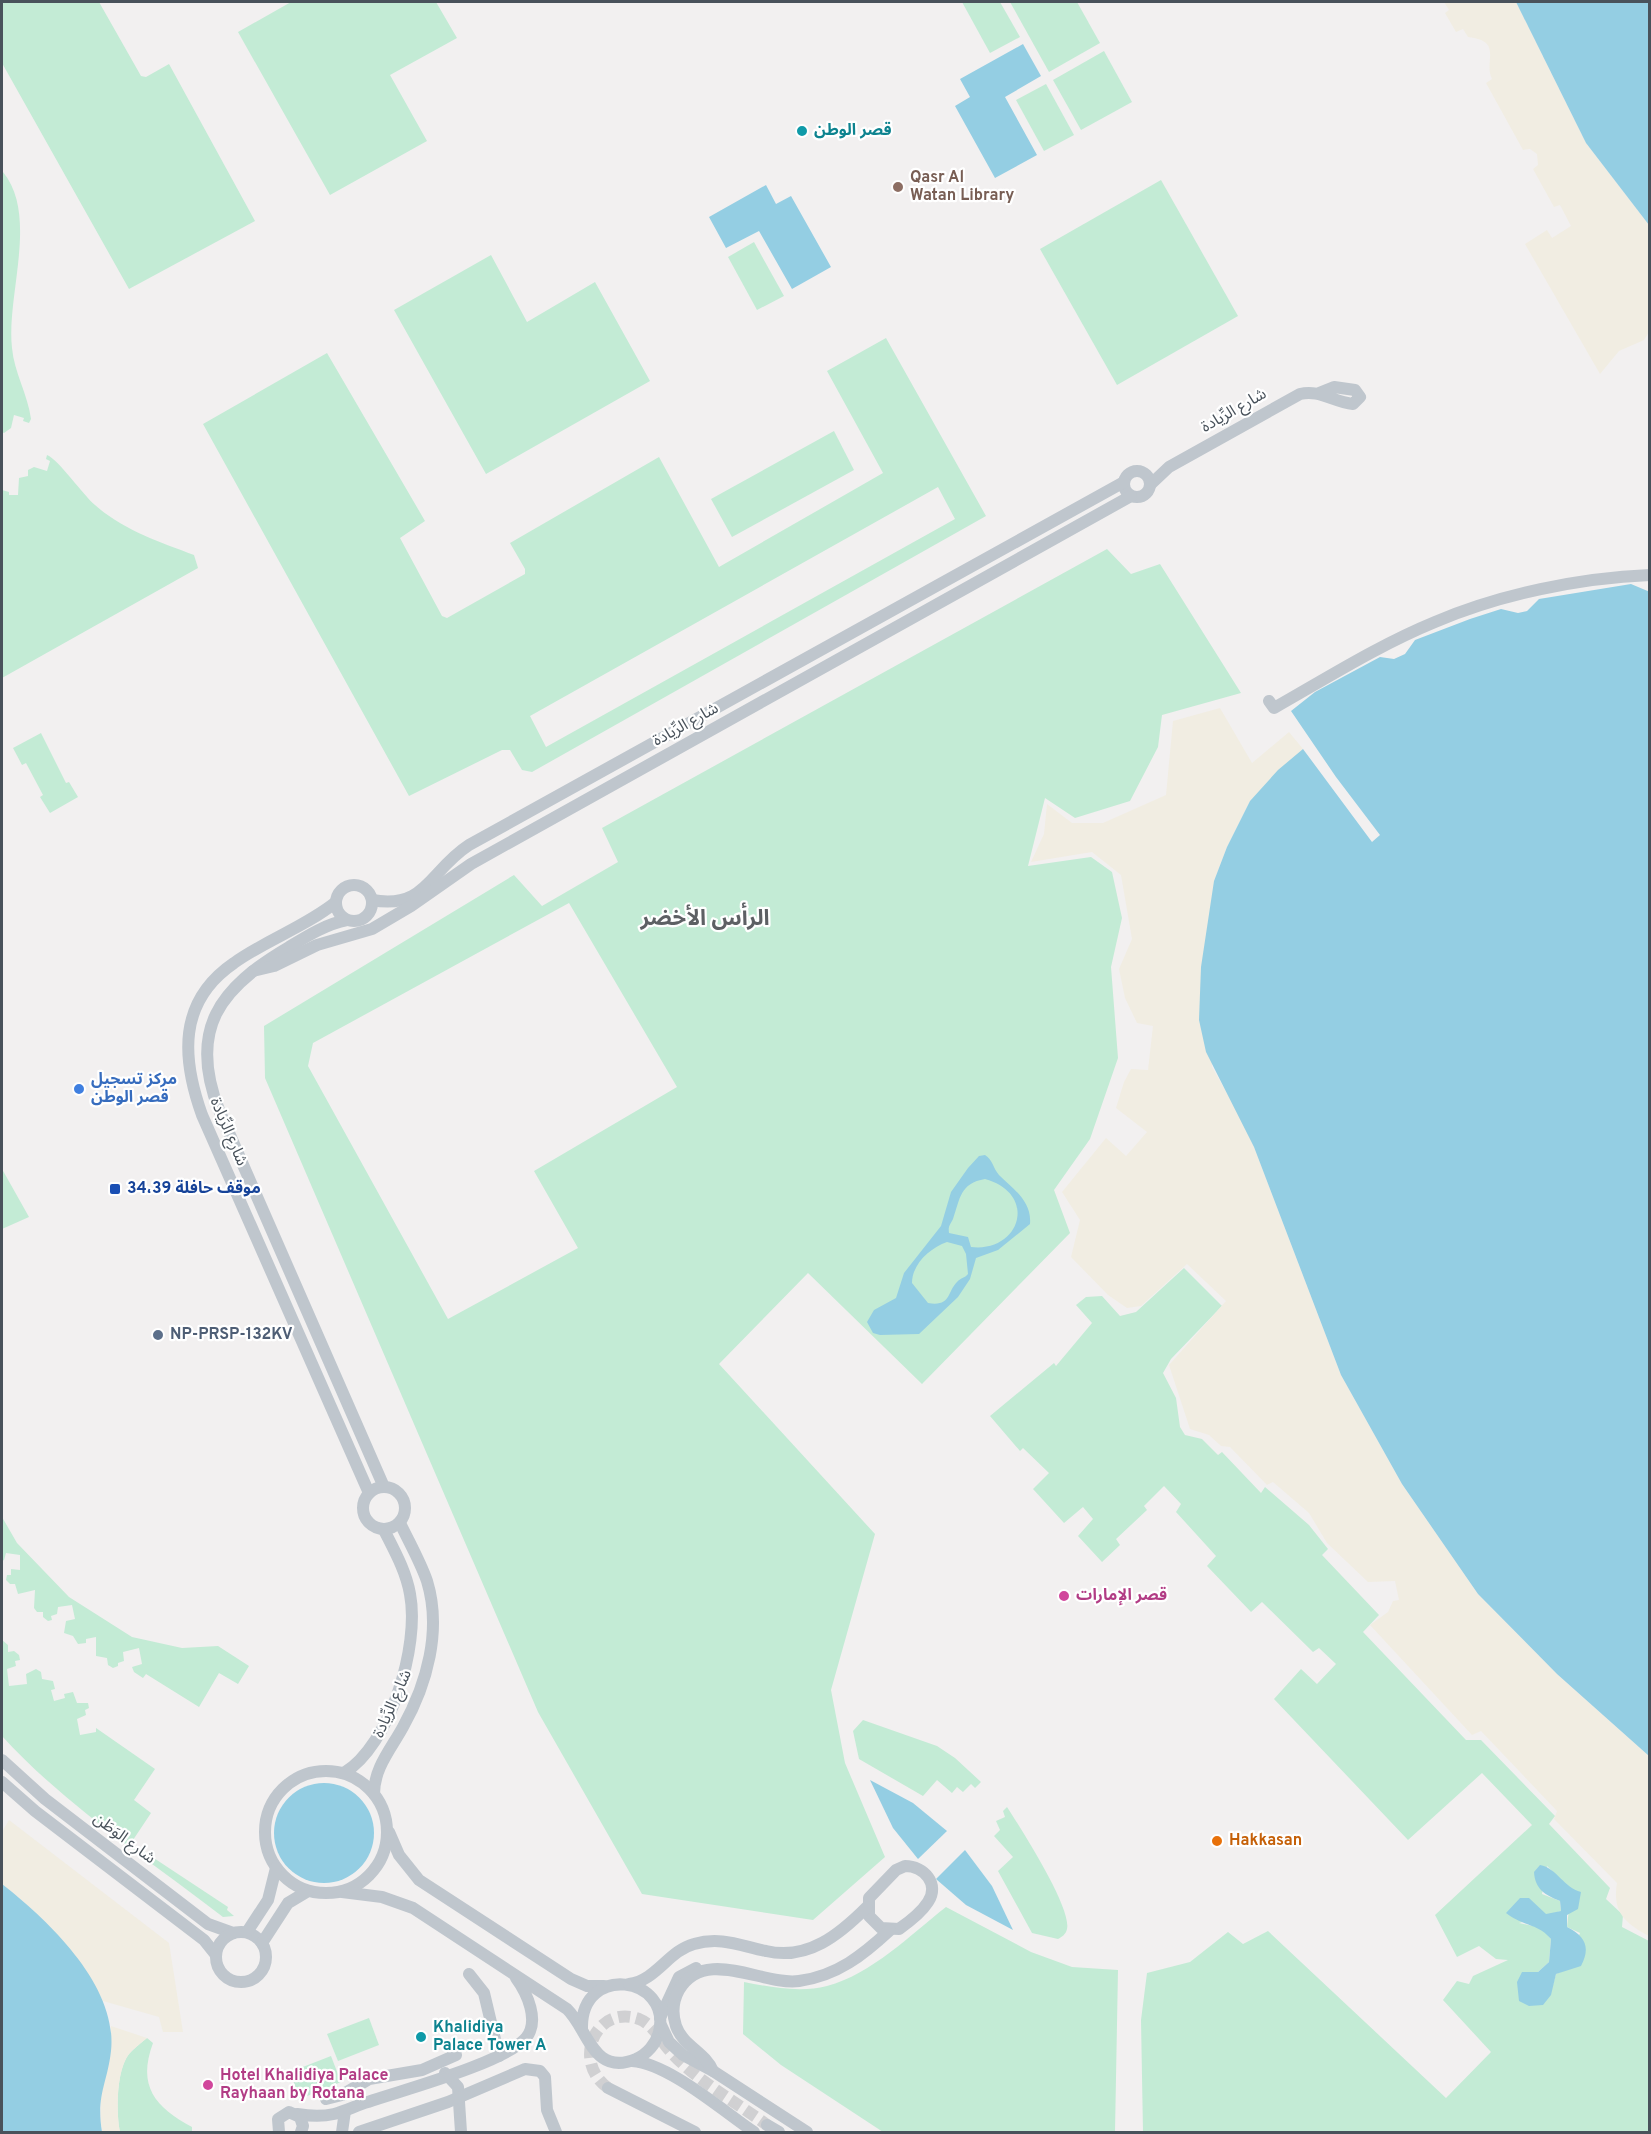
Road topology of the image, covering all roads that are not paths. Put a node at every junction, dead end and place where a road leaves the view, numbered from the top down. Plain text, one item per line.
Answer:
1 (1319, 393) dead end
2 (1147, 478) junction
3 (1124, 482) junction
4 (1131, 496) junction
5 (1650, 575) edge
6 (1269, 701) dead end
7 (372, 900) junction
8 (336, 902) junction
9 (347, 920) junction
10 (253, 971) junction
11 (384, 1487) junction
12 (369, 1493) junction
13 (400, 1522) junction
14 (384, 1530) junction
15 (428, 1663) junction
16 (403, 1671) junction
17 (2, 1760) edge
18 (344, 1773) junction
19 (2, 1782) edge
20 (374, 1794) junction
21 (388, 1828) junction
22 (276, 1868) junction
23 (308, 1891) junction
24 (342, 1892) junction
25 (867, 1907) junction
26 (890, 1930) junction
27 (247, 1932) junction
28 (233, 1933) junction
29 (262, 1943) junction
30 (684, 1947) junction
31 (216, 1955) junction
32 (699, 1970) junction
33 (469, 1974) dead end
34 (514, 1975) junction
35 (628, 1984) junction
36 (609, 1985) junction
37 (660, 2021) junction
38 (582, 2028) junction
39 (456, 2055) dead end
40 (498, 2056) junction
41 (629, 2061) junction
42 (440, 2064) junction
43 (714, 2071) junction
44 (443, 2078) junction
45 (608, 2088) tunnel mouth
46 (347, 2092) junction
47 (326, 2098) dead end
48 (453, 2100) junction
49 (350, 2109) junction
50 (297, 2115) junction
51 (767, 2125) tunnel mouth
52 (279, 2133) edge
53 (301, 2133) edge
54 (342, 2133) edge
55 (359, 2133) edge
56 (460, 2133) edge
57 (556, 2133) edge
58 (695, 2133) edge
59 (754, 2133) edge
60 (779, 2133) edge
61 (807, 2133) edge

1 - 2 street, شارع الرِّيادة
2 - 3 street
2 - 4 street
3 - 4 street
3 - 7 street, شارع الرِّيادة
4 - 10 street, شارع الرِّيادة
5 - 6 street
7 - 8 street
7 - 9 street
8 - 9 street
8 - 12 street, شارع الرِّيادة
9 - 10 street, شارع الرِّيادة
10 - 11 street, شارع الرِّيادة
11 - 12 street
11 - 13 street
12 - 14 street
13 - 14 street
13 - 15 street, شارع الرِّيادة
14 - 16 street, شارع الرِّيادة
15 - 16 street
15 - 20 street, شارع الرِّيادة
16 - 18 street, شارع الرِّيادة
17 - 28 street, شارع الوَطَن
18 - 20 street
18 - 22 street
19 - 31 street, شارع الوَطَن
20 - 21 street
21 - 24 street
21 - 36 street
22 - 23 street
22 - 27 street
23 - 24 street
23 - 29 street
24 - 34 street
25 - 26 street
25 - 26 street
25 - 30 street
26 - 32 street
27 - 28 street
27 - 29 street
28 - 31 street
29 - 31 street
30 - 32 street
30 - 35 street
32 - 37 street
32 - 43 street
33 - 40 street
34 - 38 street
34 - 40 street
35 - 36 street
35 - 37 street
36 - 38 street
37 - 41 street
37 - 43 street
38 - 41 street
39 - 42 street
40 - 44 street
41 - 59 street
42 - 44 street
42 - 46 street
43 - 61 street
44 - 48 street
44 - 48 street
44 - 49 street
45 - 58 street
46 - 47 street
46 - 49 street
48 - 55 street
48 - 56 street
48 - 57 street
49 - 50 street
49 - 54 street
50 - 52 street
50 - 53 street
51 - 60 street

